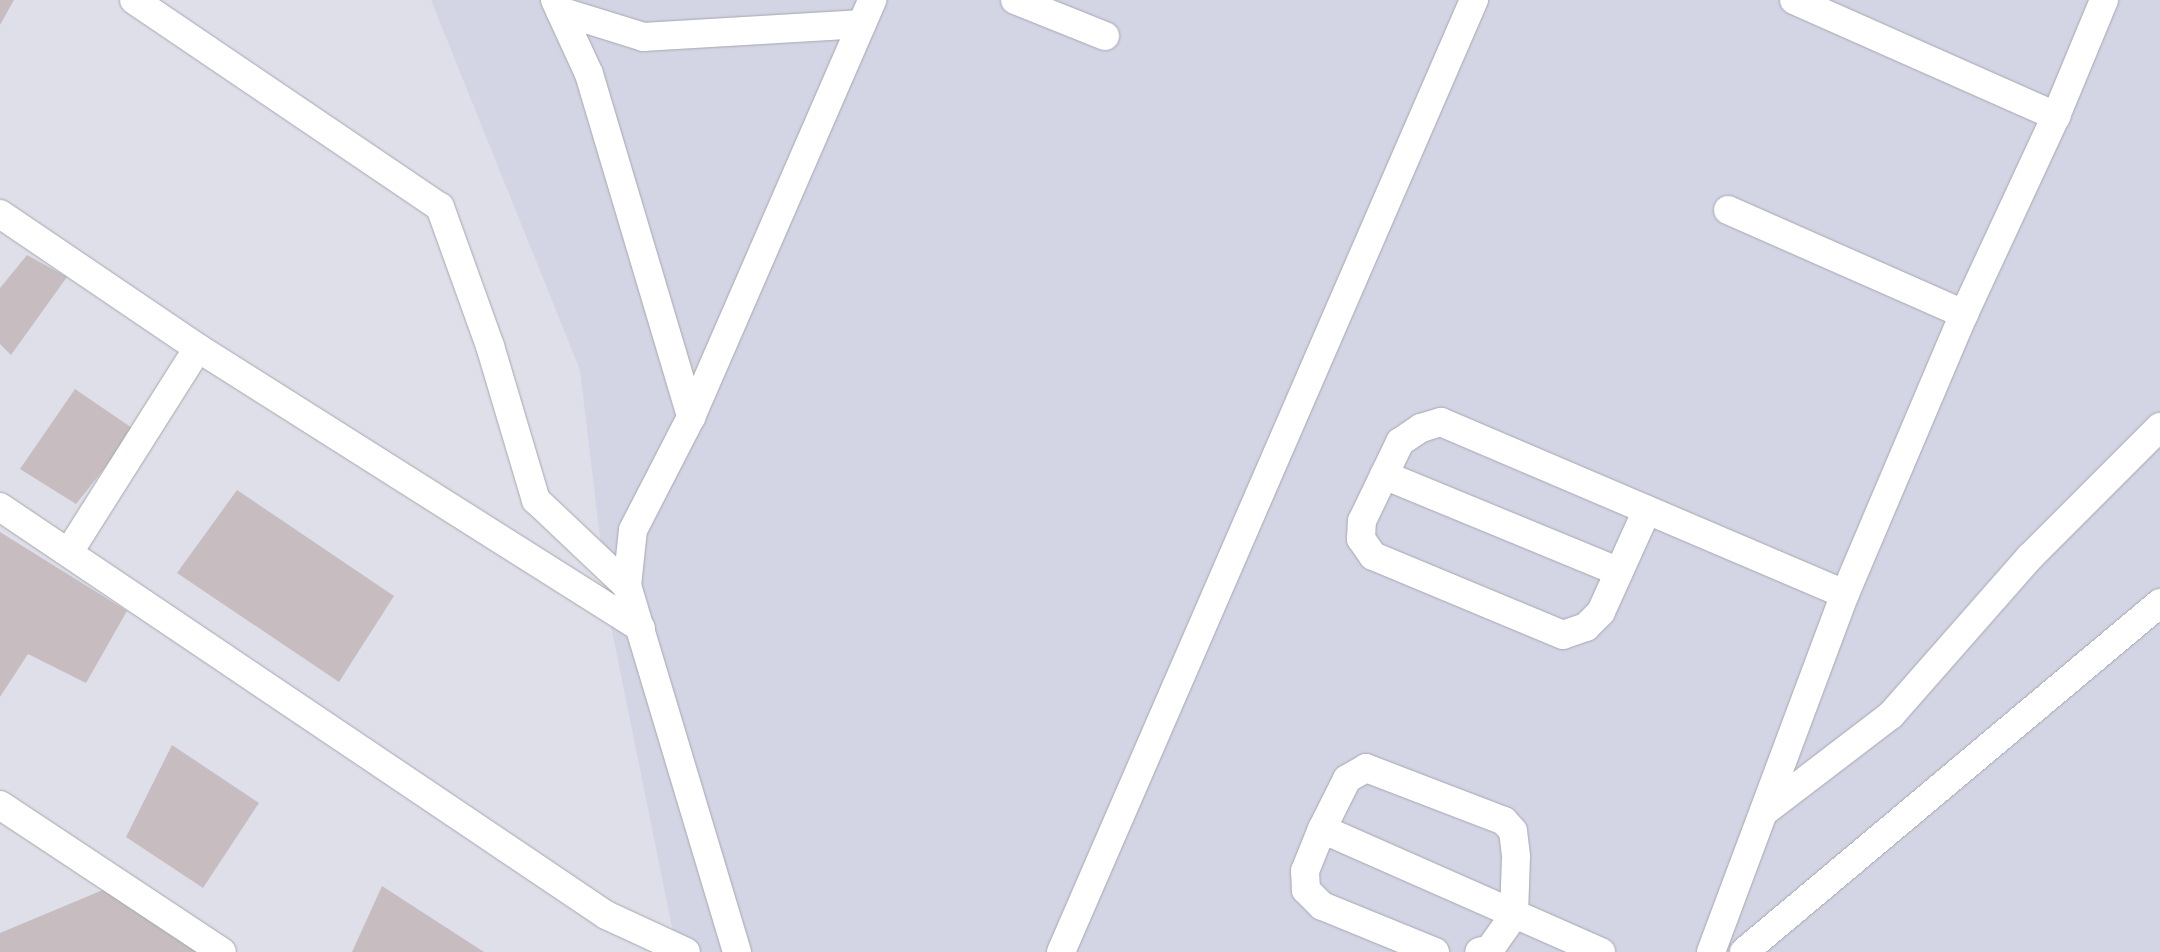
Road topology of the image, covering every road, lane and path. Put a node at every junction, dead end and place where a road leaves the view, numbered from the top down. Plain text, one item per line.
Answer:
1 (134, 0) edge
2 (1015, 0) edge
3 (1474, 0) edge
4 (1794, 0) edge
5 (2104, 0) edge
6 (558, 6) edge
7 (867, 12) edge
8 (1104, 36) dead end
9 (2056, 116) junction
10 (1728, 210) dead end
11 (0, 214) edge
12 (1964, 314) junction
13 (198, 348) junction
14 (691, 417) junction
15 (2160, 427) edge
16 (1384, 475) junction
17 (0, 507) edge
18 (1647, 510) junction
19 (69, 552) junction
20 (1619, 572) junction
21 (627, 586) junction
22 (1845, 594) junction
23 (2160, 603) edge
24 (641, 628) junction
25 (0, 805) edge
26 (1764, 812) junction
27 (1322, 829) junction
28 (1514, 915) junction
29 (222, 952) edge
30 (686, 952) edge
31 (737, 952) edge
32 (1061, 952) edge
33 (1435, 952) edge
34 (1479, 952) edge
35 (1602, 952) edge
36 (1711, 952) edge
37 (1744, 952) edge

1 - 21 street
2 - 8 street
3 - 32 street
4 - 9 street
5 - 9 street
6 - 7 street
6 - 14 street
7 - 14 street
9 - 12 street
10 - 12 street
11 - 13 street
12 - 22 street
13 - 19 street
13 - 24 street
14 - 21 street
15 - 26 street
16 - 18 street
16 - 20 street
16 - 20 street
17 - 19 street
18 - 20 street
18 - 22 street
19 - 30 street
21 - 24 street
22 - 26 street
23 - 37 street
24 - 31 street
25 - 29 street
26 - 36 street
27 - 28 street
27 - 28 street
27 - 33 street
28 - 34 street
28 - 35 street

